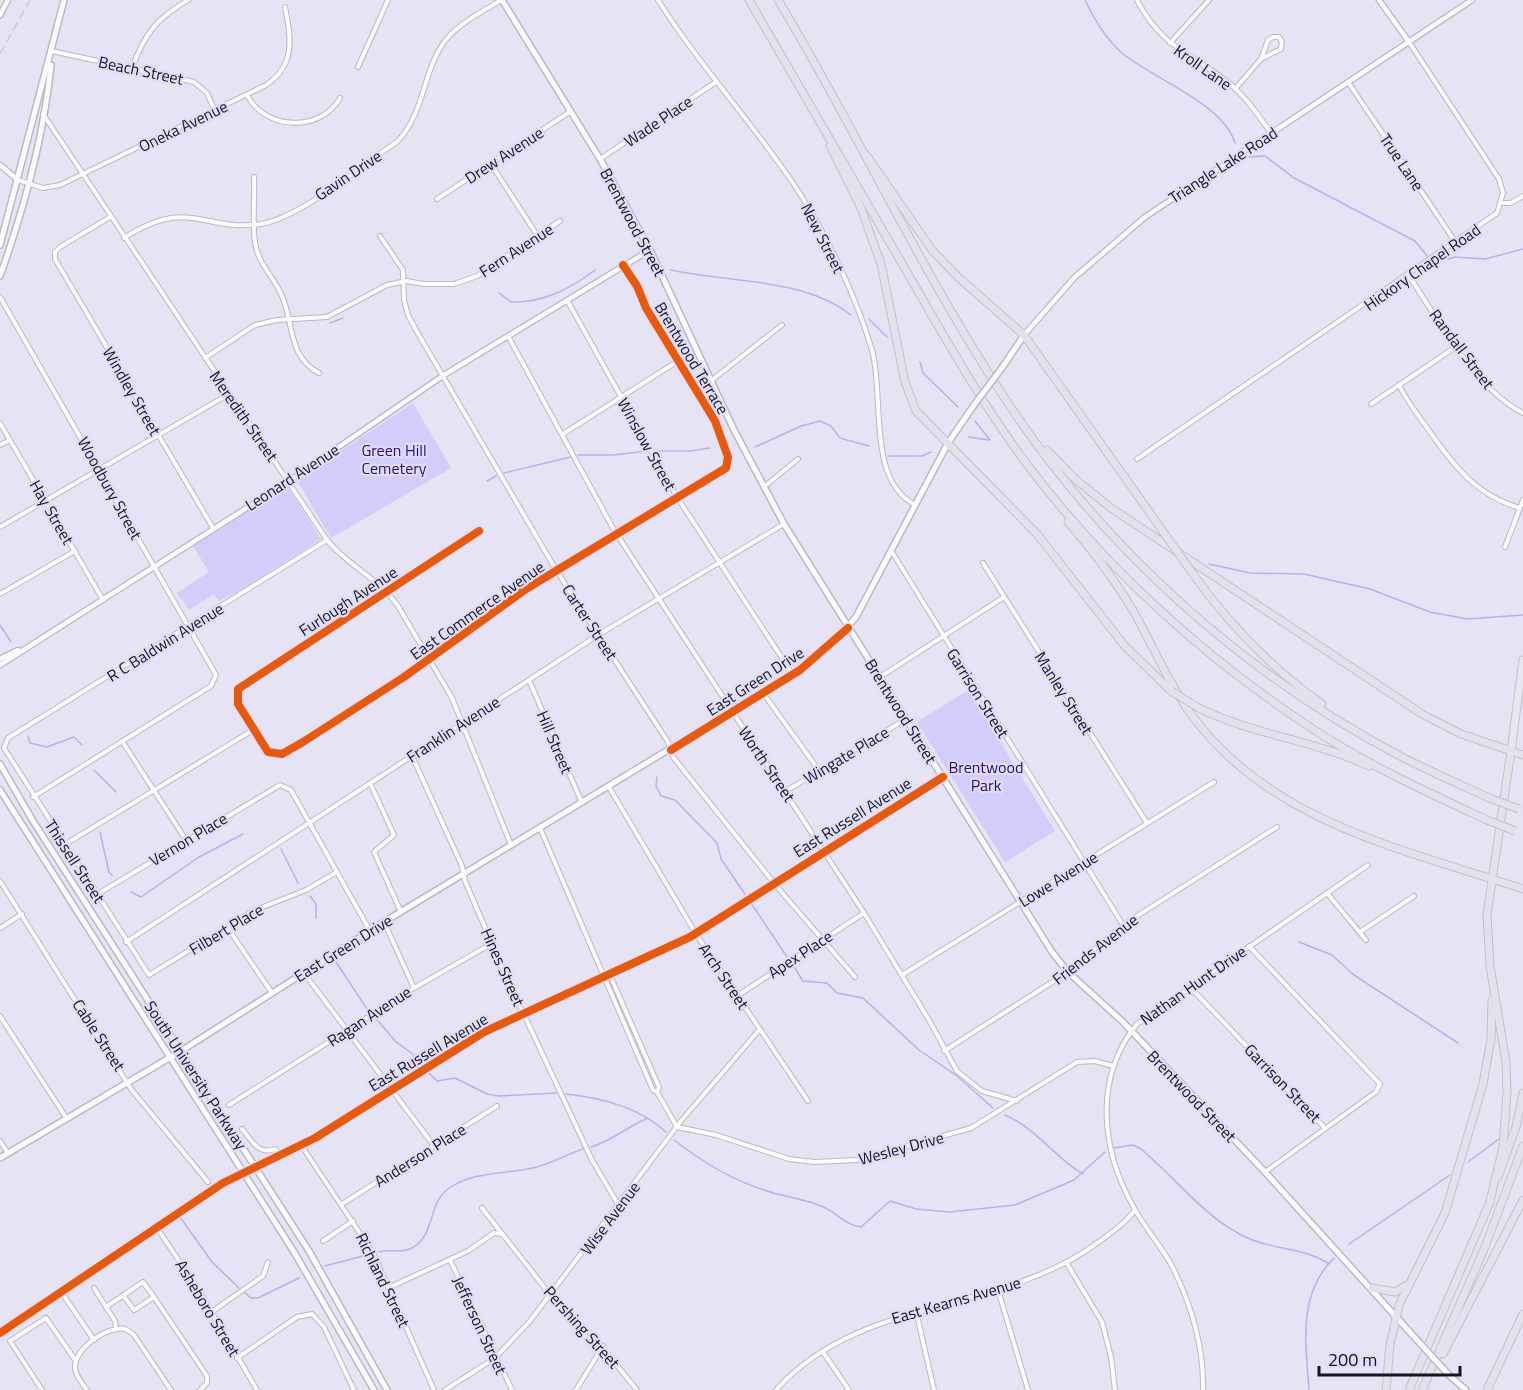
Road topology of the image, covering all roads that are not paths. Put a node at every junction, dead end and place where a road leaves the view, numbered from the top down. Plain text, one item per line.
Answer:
1 (8, 0) edge
2 (64, 0) edge
3 (188, 0) edge
4 (388, 0) edge
5 (502, 0) edge
6 (658, 0) edge
7 (749, 0) edge
8 (778, 0) edge
9 (1137, 0) edge
10 (1209, 0) edge
11 (1379, 0) edge
12 (1472, 0) edge
13 (285, 7) dead end
14 (0, 15) edge
15 (1408, 42) junction
16 (1170, 43) junction
17 (52, 51) junction
18 (1261, 59) junction
19 (358, 66) dead end
20 (132, 68) junction
21 (716, 82) junction
22 (1348, 82) junction
23 (1235, 89) junction
24 (247, 95) junction
25 (340, 98) dead end
26 (215, 111) junction
27 (571, 111) junction
28 (43, 114) junction
29 (40, 128) junction
30 (53, 128) junction
31 (1271, 133) junction
32 (827, 135) junction
33 (861, 150) junction
34 (600, 159) junction
35 (491, 164) junction
36 (0, 165) edge
37 (82, 174) junction
38 (254, 177) dead end
39 (18, 180) junction
40 (27, 184) junction
41 (1523, 196) edge
42 (436, 199) dead end
43 (1502, 203) junction
44 (110, 217) junction
45 (560, 221) dead end
46 (255, 224) junction
47 (537, 235) junction
48 (380, 236) dead end
49 (124, 238) junction
50 (1456, 243) junction
51 (0, 245) edge
52 (650, 250) junction
53 (623, 265) junction
54 (0, 276) edge
55 (1409, 276) junction
56 (404, 281) junction
57 (0, 297) edge
58 (567, 299) junction
59 (289, 320) junction
60 (782, 325) dead end
61 (507, 335) junction
62 (1024, 335) junction
63 (1457, 346) junction
64 (205, 358) junction
65 (678, 362) junction
66 (1004, 365) joint
67 (319, 373) dead end
68 (444, 375) junction
69 (712, 380) junction
70 (1399, 385) junction
71 (228, 394) junction
72 (622, 397) junction
73 (1371, 404) dead end
74 (1523, 413) edge
75 (1017, 417) junction
76 (0, 423) edge
77 (563, 434) junction
78 (158, 435) junction
79 (10, 440) junction
80 (948, 443) junction
81 (0, 445) edge
82 (798, 459) dead end
83 (1137, 459) dead end
84 (726, 468) joint
85 (1030, 468) junction
86 (100, 469) junction
87 (289, 481) junction
88 (763, 487) junction
89 (677, 497) junction
90 (1523, 500) edge
91 (45, 501) junction
92 (915, 505) junction
93 (1520, 508) junction
94 (784, 524) junction
95 (0, 527) edge
96 (213, 528) junction
97 (479, 531) dead end
98 (617, 534) junction
99 (327, 540) junction
100 (1505, 547) dead end
101 (75, 551) junction
102 (892, 552) junction
103 (719, 562) junction
104 (983, 563) dead end
105 (152, 567) junction
106 (556, 570) junction
107 (388, 592) junction
108 (0, 594) edge
109 (1004, 597) junction
110 (658, 598) junction
111 (104, 600) junction
112 (189, 627) junction
113 (848, 628) junction
114 (598, 635) junction
115 (942, 637) junction
116 (27, 647) junction
117 (0, 659) edge
118 (429, 659) junction
119 (1523, 660) edge
120 (0, 665) edge
121 (793, 675) junction
122 (880, 677) junction
123 (529, 680) junction
124 (763, 693) junction
125 (732, 712) junction
126 (906, 719) junction
127 (461, 724) junction
128 (1347, 725) junction
129 (253, 730) junction
130 (122, 741) junction
131 (4, 744) joint
132 (670, 750) junction
133 (1512, 751) junction
134 (1523, 755) edge
135 (412, 756) junction
136 (0, 764) edge
137 (815, 765) dead end
138 (943, 777) junction
139 (1400, 779) junction
140 (370, 783) junction
141 (1214, 783) dead end
142 (609, 787) junction
143 (0, 790) edge
144 (154, 791) junction
145 (786, 791) junction
146 (33, 797) junction
147 (582, 803) junction
148 (1521, 810) edge
149 (310, 822) junction
150 (1147, 823) junction
151 (1277, 827) dead end
152 (540, 828) junction
153 (1523, 834) edge
154 (186, 840) junction
155 (64, 845) junction
156 (511, 845) junction
157 (824, 851) junction
158 (1084, 862) junction
159 (1368, 865) dead end
160 (337, 872) junction
161 (464, 874) junction
162 (1492, 879) junction
163 (0, 881) edge
164 (774, 882) junction
165 (1523, 889) edge
166 (1327, 893) junction
167 (96, 895) junction
168 (1414, 896) dead end
169 (1021, 902) junction
170 (401, 912) junction
171 (864, 913) junction
172 (22, 914) junction
173 (384, 922) junction
174 (1123, 925) junction
175 (227, 927) junction
176 (0, 928) edge
177 (370, 931) junction
178 (1360, 932) junction
179 (696, 934) junction
180 (822, 940) junction
181 (1366, 940) dead end
182 (126, 942) junction
183 (491, 944) junction
184 (1249, 946) junction
185 (304, 972) junction
186 (1068, 972) junction
187 (609, 973) junction
188 (1491, 973) junction
189 (902, 975) junction
190 (150, 976) joint
191 (603, 977) junction
192 (855, 977) dead end
193 (1190, 987) junction
194 (414, 988) junction
195 (272, 993) junction
196 (737, 996) junction
197 (523, 1012) junction
198 (0, 1016) edge
199 (760, 1029) junction
200 (348, 1031) junction
201 (1130, 1032) junction
202 (944, 1050) junction
203 (181, 1051) junction
204 (170, 1058) junction
205 (1113, 1066) junction
206 (128, 1082) junction
207 (391, 1089) junction
208 (657, 1092) junction
209 (1523, 1094) edge
210 (808, 1101) dead end
211 (1017, 1101) junction
212 (229, 1105) dead end
213 (497, 1106) dead end
214 (67, 1119) junction
215 (677, 1127) junction
216 (1325, 1128) junction
217 (242, 1129) dead end
218 (0, 1141) edge
219 (301, 1145) junction
220 (434, 1146) junction
221 (1523, 1146) edge
222 (8, 1154) junction
223 (281, 1155) junction
224 (0, 1158) edge
225 (255, 1167) junction
226 (1265, 1172) junction
227 (244, 1173) junction
228 (208, 1182) dead end
229 (1523, 1200) edge
230 (342, 1204) junction
231 (1489, 1205) junction
232 (619, 1206) junction
233 (482, 1208) dead end
234 (1135, 1210) junction
235 (353, 1221) junction
236 (157, 1228) junction
237 (503, 1234) junction
238 (323, 1241) dead end
239 (450, 1260) junction
240 (268, 1262) dead end
241 (1066, 1262) junction
242 (1410, 1282) junction
243 (94, 1288) dead end
244 (388, 1288) junction
245 (1372, 1288) junction
246 (998, 1290) junction
247 (62, 1293) junction
248 (123, 1295) junction
249 (551, 1295) junction
250 (154, 1298) junction
251 (106, 1307) junction
252 (916, 1311) junction
253 (210, 1313) junction
254 (1523, 1314) edge
255 (1396, 1316) junction
256 (116, 1329) junction
257 (0, 1333) edge
258 (94, 1340) junction
259 (603, 1346) junction
260 (823, 1352) junction
261 (237, 1358) junction
262 (495, 1358) junction
263 (76, 1361) junction
264 (1431, 1370) junction
265 (42, 1390) edge
266 (87, 1390) edge
267 (171, 1390) edge
268 (200, 1390) edge
269 (257, 1390) edge
270 (354, 1390) edge
271 (374, 1390) edge
272 (387, 1390) edge
273 (434, 1390) edge
274 (445, 1390) edge
275 (512, 1390) edge
276 (576, 1390) edge
277 (637, 1390) edge
278 (776, 1390) edge
279 (849, 1390) edge
280 (934, 1390) edge
281 (1028, 1390) edge
282 (1115, 1390) edge
283 (1203, 1390) edge
284 (1386, 1390) edge
285 (1409, 1390) edge
286 (1422, 1390) edge
287 (1466, 1390) edge
288 (1487, 1390) edge

1 - 14 street
2 - 17 main road
3 - 20 street
4 - 19 street
5 - 27 main road, Brentwood Street
5 - 46 street, Gavin Drive
6 - 21 street, New Street
7 - 32 highway
8 - 33 highway
9 - 16 street, Kroll Lane
10 - 16 street
11 - 15 street
12 - 15 street, Triangle Lake Road
13 - 24 street, Oneka Avenue
15 - 22 street, Triangle Lake Road
15 - 43 street
16 - 23 street, Kroll Lane
17 - 20 street, Beach Street
17 - 28 main road
17 - 39 main road
18 - 18 street
18 - 23 street
20 - 26 street, Beach Street
21 - 34 street, Wade Place
21 - 92 street, New Street
22 - 31 street, Triangle Lake Road
22 - 50 street, True Lane
23 - 31 street, Kroll Lane
24 - 25 street
24 - 26 street, Oneka Avenue
26 - 37 street, Oneka Avenue
27 - 34 main road, Brentwood Street
27 - 35 street, Drew Avenue
28 - 29 main road
28 - 30 street, Meredith Street
29 - 30 street
29 - 40 main road
30 - 37 street, Meredith Street
31 - 62 street, Triangle Lake Road
32 - 80 highway
32 - 85 highway
33 - 62 highway
33 - 75 highway
34 - 52 main road, Brentwood Street
35 - 42 street, Drew Avenue
35 - 47 street
36 - 39 street
37 - 40 street, Oneka Avenue
37 - 44 street, Meredith Street
38 - 46 street
39 - 40 street, Oneka Avenue
39 - 51 main road
40 - 54 main road
41 - 43 street
43 - 50 street, Hickory Chapel Road
44 - 49 street, Meredith Street
44 - 78 street, Windley Street
45 - 47 street, Fern Avenue
46 - 49 street, Gavin Drive
46 - 59 street
47 - 56 street, Fern Avenue
48 - 56 street, Carter Street
49 - 64 street, Meredith Street
50 - 55 street, Hickory Chapel Road
52 - 53 street, Leonard Avenue
52 - 69 main road, Brentwood Street
53 - 58 street, Leonard Avenue
53 - 65 street, Brentwood Terrace
55 - 63 street, Randall Street
55 - 83 street, Hickory Chapel Road
56 - 59 street, Fern Avenue
56 - 68 street, Carter Street
57 - 86 street, Woodbury Street
58 - 61 street, Leonard Avenue
58 - 72 street, Winslow Street
59 - 64 street, Fern Avenue
59 - 67 street
60 - 69 street
61 - 68 street, Leonard Avenue
61 - 77 street, Worth Street
62 - 66 main road, Triangle Lake Road
62 - 128 highway, bridge
63 - 70 street
63 - 74 street, Randall Street
64 - 71 street, Meredith Street
65 - 72 street
65 - 84 street, Brentwood Terrace
66 - 80 main road, East Green Drive, bridge
68 - 87 street, Leonard Avenue
68 - 106 street, Carter Street
69 - 88 main road, Brentwood Street
70 - 73 street
70 - 93 street
71 - 78 street
71 - 87 street, Meredith Street
72 - 77 street
72 - 89 street, Winslow Street
75 - 128 highway
75 - 133 highway
76 - 79 street, Hay Street
77 - 98 street, Worth Street
78 - 86 street
78 - 96 street, Windley Street
79 - 81 street
79 - 91 street, Hay Street
80 - 92 main road, East Green Drive
80 - 139 highway, bridge
82 - 88 street
84 - 89 street, East Commerce Avenue
85 - 139 highway
85 - 162 highway
86 - 91 street
86 - 105 street, Woodbury Street
87 - 96 street, Leonard Avenue
87 - 99 street, Meredith Street
88 - 94 main road, Brentwood Street
89 - 98 street, East Commerce Avenue
89 - 103 street, Winslow Street
90 - 93 street
91 - 95 street
91 - 101 street, Hay Street
92 - 102 main road, East Green Drive
93 - 100 street
94 - 103 street, Franklin Avenue
94 - 113 main road, Brentwood Street
96 - 105 street, Leonard Avenue
97 - 107 street, Furlough Avenue
98 - 106 street, East Commerce Avenue
98 - 110 street, Worth Street
99 - 107 street, Meredith Street
99 - 112 street, R C Baldwin Avenue
101 - 108 street
101 - 111 street, Hay Street
102 - 113 main road, East Green Drive
102 - 115 street, Garrison Street
103 - 110 street, Franklin Avenue
103 - 121 street, Winslow Street
104 - 109 street, Manley Street
105 - 111 street, Leonard Avenue
105 - 112 street, Woodbury Street
106 - 114 street, Carter Street
106 - 118 street, East Commerce Avenue
107 - 118 street, Meredith Street
107 - 129 street, Furlough Avenue
109 - 115 street
109 - 150 street, Manley Street
110 - 114 street, Franklin Avenue
110 - 125 street, Worth Street
111 - 116 street, Leonard Avenue
112 - 130 street, Woodbury Street
112 - 131 street, R C Baldwin Avenue
113 - 121 main road, East Green Drive
113 - 122 main road, Brentwood Street
114 - 123 street, Franklin Avenue
114 - 132 street, Carter Street
115 - 122 street
115 - 158 street, Garrison Street
116 - 117 street, Leonard Avenue
116 - 120 street, Leonard Avenue
118 - 127 street, Meredith Street
118 - 129 street, East Commerce Avenue
119 - 133 highway
121 - 124 main road, East Green Drive
122 - 126 main road, Brentwood Street
123 - 127 street, Franklin Avenue
123 - 147 street, Hill Street
124 - 125 main road, East Green Drive
124 - 137 street
125 - 132 main road, East Green Drive
125 - 145 street, Worth Street
126 - 138 main road, Brentwood Street
126 - 145 street, Wingate Place
127 - 135 street, Franklin Avenue
127 - 156 street, Meredith Street
128 - 148 highway, bridge
129 - 144 street
130 - 144 street
130 - 146 street
131 - 146 street, Thissell Street
132 - 142 main road, East Green Drive
132 - 164 street, Carter Street
133 - 134 highway
133 - 162 highway
135 - 140 street, Franklin Avenue
135 - 161 street, Hines Street
136 - 203 main road, South University Parkway
138 - 157 street, East Russell Avenue
138 - 169 main road, Brentwood Street
139 - 153 highway, bridge
140 - 149 street, Franklin Avenue
140 - 170 street
141 - 150 street, Lowe Avenue
142 - 147 main road, East Green Drive
142 - 179 street, Arch Street
143 - 204 main road, South University Parkway
144 - 154 street
144 - 155 street
145 - 157 street, Worth Street
146 - 155 street, Thissell Street
147 - 152 main road, East Green Drive
149 - 154 street, Vernon Place
149 - 160 street
149 - 182 street, Franklin Avenue
150 - 158 street, Lowe Avenue
151 - 174 street, Friends Avenue
152 - 156 main road, East Green Drive
152 - 191 street
154 - 167 street, Vernon Place
155 - 167 street, Thissell Street
156 - 161 main road, East Green Drive
157 - 164 street, East Russell Avenue
157 - 171 street, Worth Street
158 - 169 street, Lowe Avenue
158 - 174 street, Garrison Street
159 - 166 street, Nathan Hunt Drive
160 - 175 street, Filbert Place
160 - 177 street
161 - 170 main road, East Green Drive
161 - 183 street, Hines Street
162 - 165 highway
162 - 188 highway
163 - 172 street, Cable Street
164 - 179 street, East Russell Avenue
164 - 180 street, Carter Street
166 - 178 street
166 - 184 street, Nathan Hunt Drive
167 - 182 street, Thissell Street
168 - 178 street
169 - 186 main road, Brentwood Street
169 - 189 street, Lowe Avenue
170 - 173 main road, East Green Drive
171 - 180 street, Apex Place
171 - 189 street, Worth Street
172 - 176 street
172 - 206 street, Cable Street
173 - 177 main road, East Green Drive
173 - 194 street
174 - 186 street, Friends Avenue
175 - 190 street, Filbert Place
175 - 195 street
177 - 185 main road, East Green Drive
178 - 181 street
179 - 187 street, East Russell Avenue
179 - 196 street, Arch Street
180 - 192 street, Carter Street
180 - 196 street, Apex Place
182 - 190 street, Thissell Street
183 - 194 street, Ragan Avenue
183 - 197 street, Hines Street
184 - 193 street, Nathan Hunt Drive
184 - 216 street
185 - 195 main road, East Green Drive
185 - 200 street
186 - 201 main road, Brentwood Street
186 - 202 street, Friends Avenue
187 - 191 street, East Russell Avenue
187 - 208 street
188 - 231 highway
188 - 242 highway
189 - 202 street, Worth Street
191 - 197 street, East Russell Avenue
191 - 208 street
193 - 201 street, Nathan Hunt Drive
193 - 216 street, Garrison Street
194 - 200 street, Ragan Avenue
195 - 203 main road, East Green Drive
196 - 199 street, Arch Street
197 - 207 street, East Russell Avenue
197 - 232 street, Hines Street
198 - 214 street
199 - 210 street, Arch Street
199 - 215 street, Wise Avenue
200 - 207 street
200 - 212 street, Ragan Avenue
201 - 205 street, Nathan Hunt Drive
201 - 226 main road, Brentwood Street
202 - 211 street, Worth Street
203 - 204 main road, East Green Drive
203 - 225 main road, South University Parkway
204 - 206 main road, East Green Drive
204 - 227 main road, South University Parkway
205 - 211 street, Wesley Drive
205 - 234 street, Nathan Hunt Drive
206 - 214 main road, East Green Drive
206 - 228 street, Cable Street
207 - 219 street, East Russell Avenue
207 - 220 street
208 - 215 street
209 - 231 highway
211 - 215 street, Wesley Drive
213 - 220 street, Anderson Place
214 - 222 main road, East Green Drive
215 - 232 street, Wise Avenue
216 - 226 street
217 - 223 street
218 - 222 street
219 - 223 street, East Russell Avenue
219 - 230 street, Richland Street
220 - 230 street, Anderson Place
221 - 264 highway
222 - 224 main road, East Green Drive
223 - 225 street, East Russell Avenue
225 - 227 street, East Russell Avenue
225 - 272 main road, South University Parkway
226 - 245 main road, Brentwood Street
227 - 236 street, East Russell Avenue
227 - 271 main road, South University Parkway
229 - 264 highway
230 - 235 street, Richland Street
231 - 285 highway
232 - 249 street, Wise Avenue
233 - 237 street, Pershing Street
234 - 241 street, East Kearns Avenue
234 - 283 street, Nathan Hunt Drive
235 - 238 street
235 - 244 street, Richland Street
236 - 247 street, East Russell Avenue
236 - 253 street, Asheboro Street
237 - 239 street
237 - 249 street, Pershing Street
239 - 244 street
239 - 262 street, Jefferson Street
240 - 253 street
241 - 246 street, East Kearns Avenue
241 - 282 street
242 - 245 highway
242 - 255 highway
243 - 251 street
244 - 273 street, Richland Street
245 - 255 main road, Brentwood Street
246 - 252 street, East Kearns Avenue
246 - 281 street
247 - 257 street, East Russell Avenue
247 - 258 street
248 - 250 street
248 - 250 street
248 - 251 street
249 - 259 street, Pershing Street
249 - 262 street, Wise Avenue
250 - 268 street
251 - 256 street
252 - 260 street, East Kearns Avenue
252 - 280 street
253 - 261 street, Asheboro Street
254 - 288 highway
255 - 284 highway
255 - 287 main road, Brentwood Street, bridge
256 - 258 street
256 - 267 street
258 - 263 street
259 - 276 street
259 - 277 street, Pershing Street
260 - 278 street, East Kearns Avenue
260 - 279 street
261 - 269 street, Asheboro Street
261 - 270 street
262 - 274 street, Wise Avenue
262 - 275 street, Jefferson Street
263 - 265 street
263 - 266 street
264 - 286 highway

